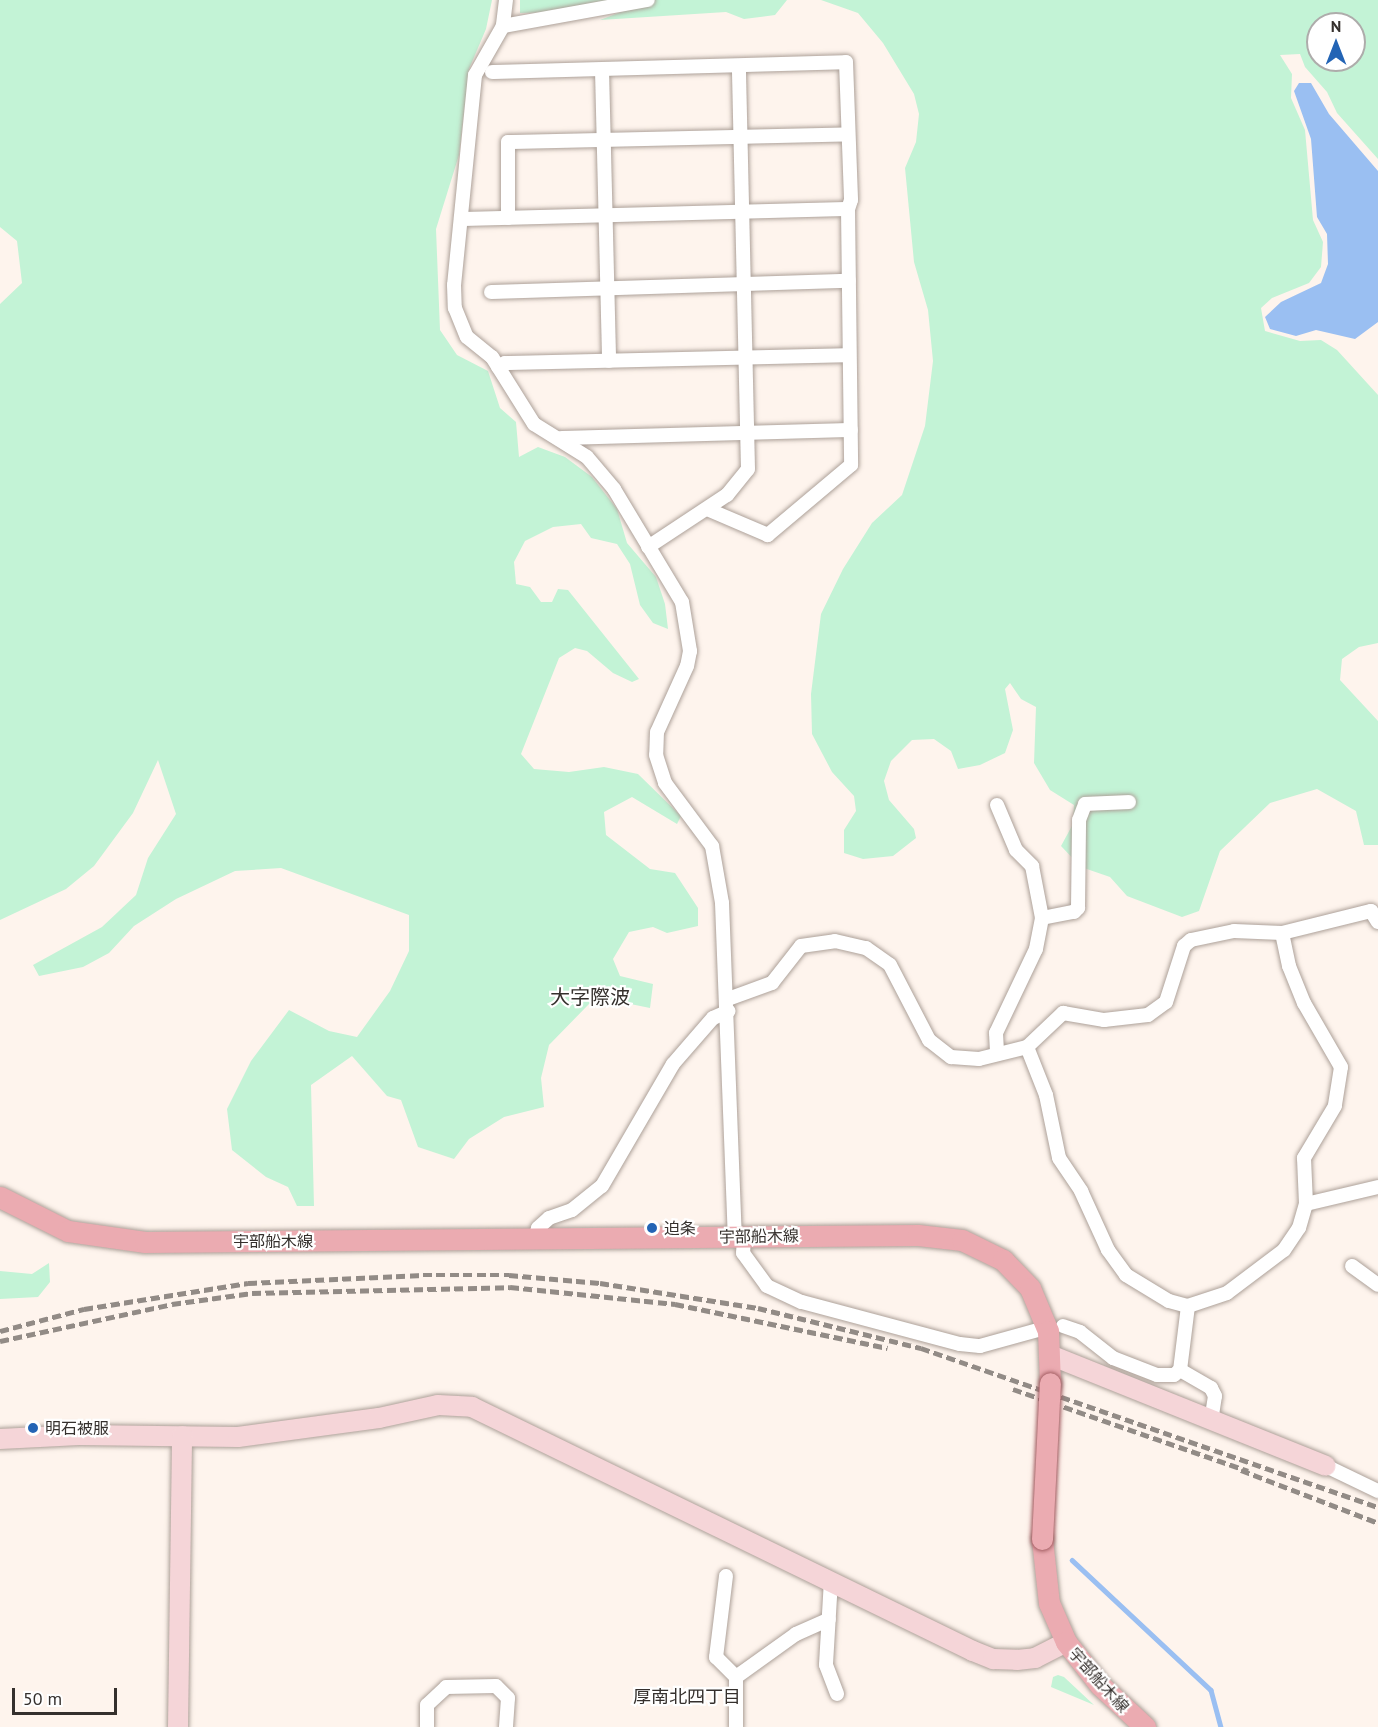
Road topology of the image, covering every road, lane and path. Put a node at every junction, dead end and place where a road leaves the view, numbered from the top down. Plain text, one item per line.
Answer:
1 (506, 0) edge
2 (648, 0) edge
3 (503, 26) junction
4 (739, 66) junction
5 (602, 70) junction
6 (492, 72) dead end
7 (848, 134) junction
8 (741, 137) junction
9 (605, 141) junction
10 (848, 209) junction
11 (743, 212) junction
12 (605, 215) junction
13 (507, 218) junction
14 (461, 219) junction
15 (849, 281) junction
16 (745, 282) junction
17 (607, 288) junction
18 (490, 292) dead end
19 (849, 355) junction
20 (746, 358) junction
21 (609, 361) junction
22 (498, 367) junction
23 (851, 430) junction
24 (747, 431) junction
25 (561, 438) junction
26 (706, 508) junction
27 (648, 547) junction
28 (1129, 802) dead end
29 (997, 805) dead end
30 (1042, 918) junction
31 (1378, 922) edge
32 (1282, 933) junction
33 (728, 1005) junction
34 (1027, 1047) junction
35 (997, 1054) junction
36 (1378, 1187) edge
37 (0, 1197) edge
38 (1306, 1204) junction
39 (739, 1236) junction
40 (534, 1240) junction
41 (1352, 1266) dead end
42 (1378, 1285) edge
43 (1188, 1306) junction
44 (1063, 1326) dead end
45 (1038, 1330) dead end
46 (1050, 1355) junction
47 (1180, 1370) junction
48 (1211, 1420) junction
49 (182, 1436) junction
50 (0, 1439) edge
51 (1326, 1466) joint
52 (1378, 1491) edge
53 (726, 1576) dead end
54 (831, 1580) junction
55 (829, 1619) junction
56 (1066, 1642) junction
57 (736, 1677) junction
58 (837, 1694) dead end
59 (178, 1727) edge
60 (427, 1727) edge
61 (506, 1727) edge
62 (736, 1727) edge
63 (1145, 1727) edge

1 - 3 street
2 - 3 street
3 - 14 street
4 - 5 street
4 - 7 street
4 - 8 street
5 - 6 street
5 - 9 street
7 - 8 street
7 - 10 street
8 - 9 street
8 - 11 street
9 - 12 street
9 - 13 street
10 - 11 street
10 - 15 street
11 - 12 street
11 - 16 street
12 - 13 street
12 - 17 street
13 - 14 street
14 - 22 street
15 - 16 street
15 - 19 street
16 - 17 street
16 - 20 street
17 - 18 street
17 - 21 street
19 - 20 street
19 - 23 street
20 - 21 street
20 - 24 street
21 - 22 street
22 - 25 street
23 - 24 street
23 - 26 street
24 - 25 street
24 - 26 street
25 - 27 street
26 - 27 street
27 - 33 street
28 - 30 street
29 - 30 street
30 - 35 street
31 - 32 street
32 - 34 street
32 - 38 street
33 - 35 street
33 - 39 street
33 - 40 street
34 - 35 street
34 - 43 street
36 - 38 street
37 - 40 main road, 宇部船木線
38 - 43 street
39 - 40 main road, 宇部船木線
39 - 45 street
39 - 46 main road, 宇部船木線
41 - 42 street
43 - 47 street
44 - 47 street
46 - 48 street
46 - 56 main road, 宇部船木線, bridge
47 - 48 street
48 - 51 street
49 - 50 street
49 - 54 street
49 - 59 street
51 - 52 street
53 - 57 street
54 - 55 street
54 - 56 street
55 - 57 street
55 - 58 street
56 - 63 main road, 宇部船木線
57 - 62 street
60 - 61 street

